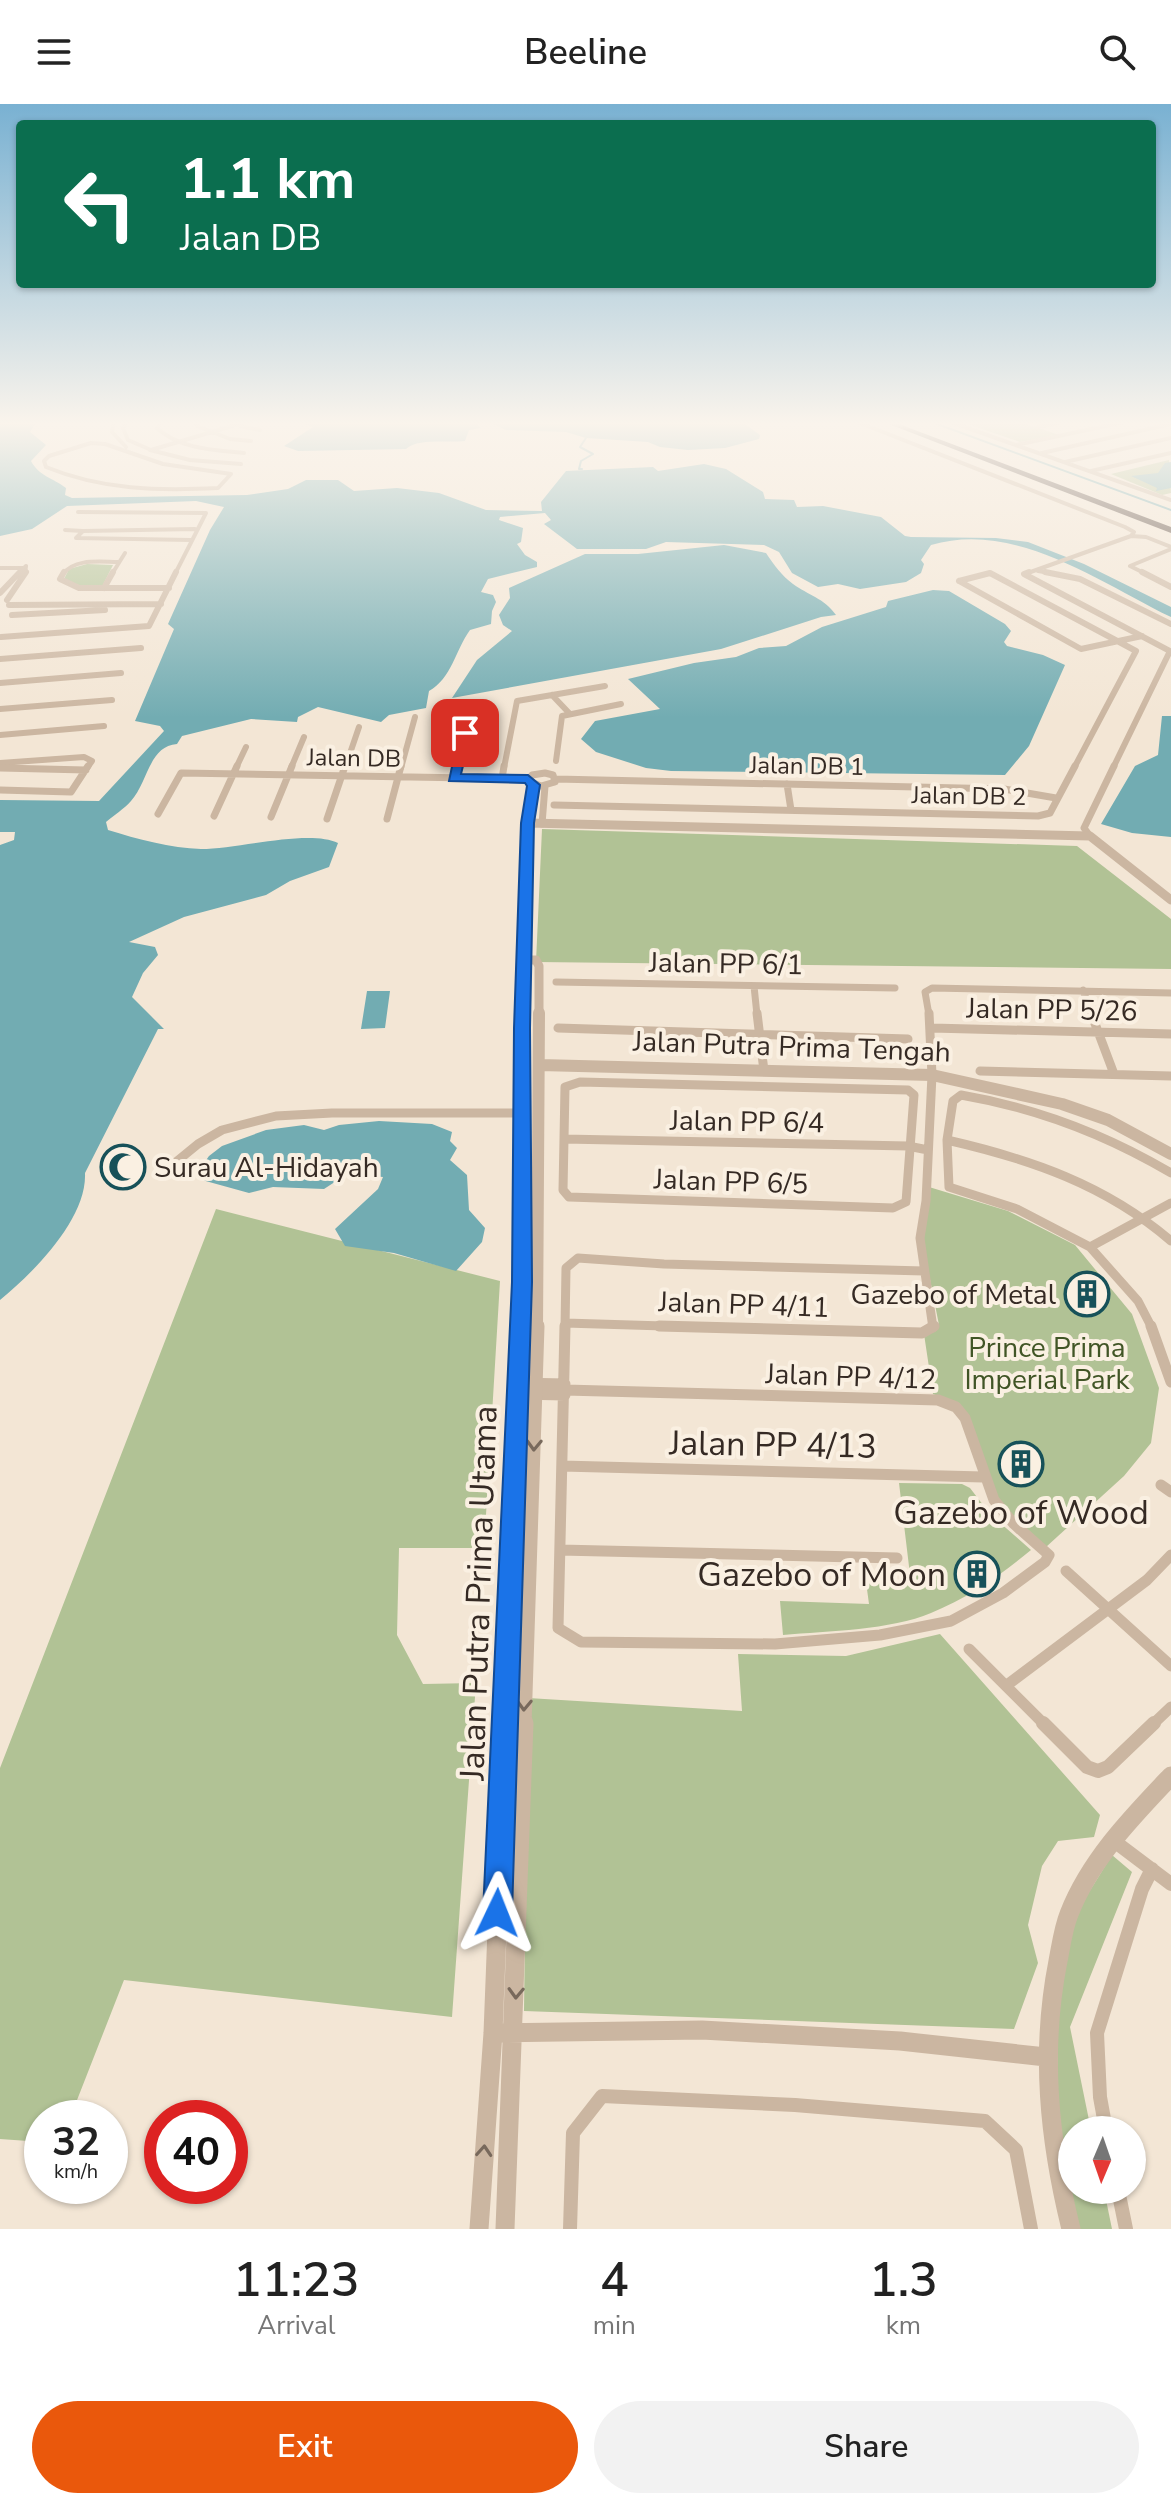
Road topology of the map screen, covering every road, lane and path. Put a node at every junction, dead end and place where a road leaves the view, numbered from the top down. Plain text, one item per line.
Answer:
1 (201, 520) edge
2 (1108, 520) edge
3 (1114, 520) edge
4 (195, 529) junction
5 (65, 530) dead end
6 (83, 531) junction
7 (1131, 536) junction
8 (1146, 537) junction
9 (191, 540) junction
10 (1171, 548) edge
11 (125, 553) dead end
12 (118, 562) junction
13 (0, 569) edge
14 (1034, 570) junction
15 (1171, 587) edge
16 (104, 588) junction
17 (169, 588) junction
18 (5, 600) edge
19 (67, 604) junction
20 (161, 604) junction
21 (0, 608) edge
22 (128, 608) dead end
23 (63, 612) junction
24 (12, 615) dead end
25 (1171, 624) edge
26 (1142, 636) junction
27 (1, 637) edge
28 (1118, 642) junction
29 (141, 648) dead end
30 (0, 659) edge
31 (121, 673) dead end
32 (0, 683) edge
33 (605, 686) dead end
34 (552, 695) junction
35 (112, 700) dead end
36 (621, 704) dead end
37 (0, 709) edge
38 (469, 709) dead end
39 (570, 714) junction
40 (415, 717) dead end
41 (104, 726) dead end
42 (359, 727) dead end
43 (0, 735) edge
44 (304, 737) dead end
45 (246, 747) dead end
46 (556, 761) dead end
47 (0, 766) edge
48 (86, 770) junction
49 (233, 774) junction
50 (288, 775) junction
51 (342, 776) junction
52 (398, 777) junction
53 (454, 778) junction
54 (502, 779) junction
55 (556, 779) junction
56 (531, 782) junction
57 (787, 784) junction
58 (545, 786) junction
59 (0, 790) edge
60 (1056, 798) junction
61 (554, 805) dead end
62 (791, 810) junction
63 (158, 814) dead end
64 (214, 816) dead end
65 (271, 817) dead end
66 (327, 819) dead end
67 (387, 819) dead end
68 (528, 823) junction
69 (542, 824) junction
70 (1090, 836) junction
71 (1171, 900) edge
72 (524, 960) junction
73 (556, 982) dead end
74 (754, 986) junction
75 (895, 988) dead end
76 (1083, 990) junction
77 (1171, 993) edge
78 (558, 1028) dead end
79 (932, 1028) junction
80 (1098, 1032) junction
81 (1171, 1034) edge
82 (760, 1036) junction
83 (908, 1039) dead end
84 (540, 1065) junction
85 (764, 1071) junction
86 (980, 1071) dead end
87 (1114, 1074) junction
88 (932, 1075) junction
89 (1171, 1076) edge
90 (524, 1113) junction
91 (564, 1139) junction
92 (947, 1140) junction
93 (908, 1146) junction
94 (928, 1150) junction
95 (1171, 1154) edge
96 (176, 1162) dead end
97 (1171, 1173) edge
98 (1171, 1203) edge
99 (1142, 1219) junction
100 (1171, 1241) edge
101 (1090, 1247) junction
102 (924, 1271) junction
103 (565, 1323) junction
104 (1171, 1382) edge
105 (518, 1389) junction
106 (536, 1389) junction
107 (565, 1390) junction
108 (562, 1466) junction
109 (983, 1477) junction
110 (560, 1550) junction
111 (1171, 1555) edge
112 (897, 1558) dead end
113 (1066, 1571) dead end
114 (1109, 1610) junction
115 (969, 1649) dead end
116 (1171, 1666) edge
117 (1007, 1685) junction
118 (1171, 1707) edge
119 (1171, 1776) edge
120 (1114, 1841) junction
121 (1152, 1869) junction
122 (1171, 1884) edge
123 (503, 2033) junction
124 (1046, 2057) junction
125 (1103, 2116) edge
126 (1121, 2204) edge
127 (479, 2229) edge
128 (505, 2229) edge
129 (570, 2229) edge
130 (1031, 2229) edge
131 (1071, 2229) edge
132 (1126, 2229) edge

1 - 4 street
2 - 7 street
3 - 8 street
4 - 6 street
4 - 9 street
5 - 6 street
6 - 9 street
7 - 8 street
7 - 14 street
8 - 10 street
9 - 17 street
10 - 15 street
11 - 12 street
12 - 16 street
12 - 16 street
13 - 18 street
14 - 25 street
14 - 26 street
16 - 17 street
17 - 20 street
18 - 19 street
18 - 21 street
19 - 20 street
19 - 23 street
20 - 27 street
22 - 23 street
23 - 24 street
26 - 28 street
26 - 70 street
28 - 28 street
28 - 60 street, Jalan DB 2
29 - 30 street
31 - 32 street
33 - 34 street
34 - 39 street
34 - 54 street
35 - 37 street
36 - 39 street
38 - 53 street
39 - 46 street
40 - 52 street
41 - 43 street
42 - 51 street
44 - 50 street
45 - 49 street
47 - 48 street
47 - 48 street
48 - 59 street
49 - 50 street, Jalan DB
49 - 63 street, Jalan DB
49 - 64 street
50 - 51 street, Jalan DB
50 - 65 street
51 - 52 street, Jalan DB
51 - 66 street
52 - 53 street, Jalan DB
52 - 67 street
53 - 54 street, Jalan DB
54 - 56 street, Jalan DB
55 - 56 street, Jalan DB 1
55 - 57 street, Jalan DB 1
55 - 58 street
56 - 58 street
56 - 68 street
57 - 60 street, Jalan DB 1
57 - 62 street
58 - 69 street
60 - 62 street, Jalan DB 2
61 - 62 street, Jalan DB 2
68 - 69 street
68 - 72 street, Jalan Putra Prima Utama
69 - 70 street
70 - 71 street
72 - 84 street, Jalan Putra Prima Utama
72 - 90 street, Jalan Putra Prima Utama
73 - 74 street, Jalan PP 6/1
74 - 75 street, Jalan PP 6/1
74 - 82 street
76 - 77 street
76 - 79 street
76 - 80 street
78 - 82 street
79 - 80 street, Jalan PP 5/26
79 - 88 street
80 - 81 street, Jalan PP 5/26
80 - 87 street
82 - 83 street
82 - 85 street
84 - 85 street, Jalan Putra Prima Tengah
84 - 106 street, Jalan Putra Prima Utama
85 - 88 street, Jalan Putra Prima Tengah
86 - 87 street
87 - 89 street
88 - 94 street
88 - 95 street, Jalan Putra Prima Tengah
90 - 96 street
90 - 105 street, Jalan Putra Prima Utama
91 - 93 street, Jalan PP 6/4
91 - 93 street, Jalan PP 6/5
91 - 93 street
92 - 97 street
92 - 99 street
92 - 101 street
93 - 94 street, Jalan PP 6/4
94 - 102 street
98 - 99 street
99 - 100 street
99 - 101 street
101 - 104 street
102 - 103 street
102 - 103 street, Jalan PP 4/11
103 - 107 street
105 - 106 street, Jalan PP 4/12
105 - 123 street, Jalan Putra Prima Utama
106 - 107 street, Jalan PP 4/12
106 -> 123 street, Jalan Putra Prima Utama
107 - 108 street
107 - 109 street, Jalan PP 4/12
108 - 109 street, Jalan PP 4/13
108 - 110 street
109 - 110 street, Jalan PP 4/12
110 - 112 street
111 - 114 street
113 - 114 street
114 - 116 street
114 - 117 street
115 - 117 street
117 - 118 street
119 - 120 street
120 - 121 street
120 - 124 street
121 - 122 street
121 - 125 street
123 - 124 street
127 -> 123 street, Jalan Putra Prima Utama
123 - 128 street, Jalan Putra Prima Utama
124 - 131 street
126 - 132 street
129 - 130 street

